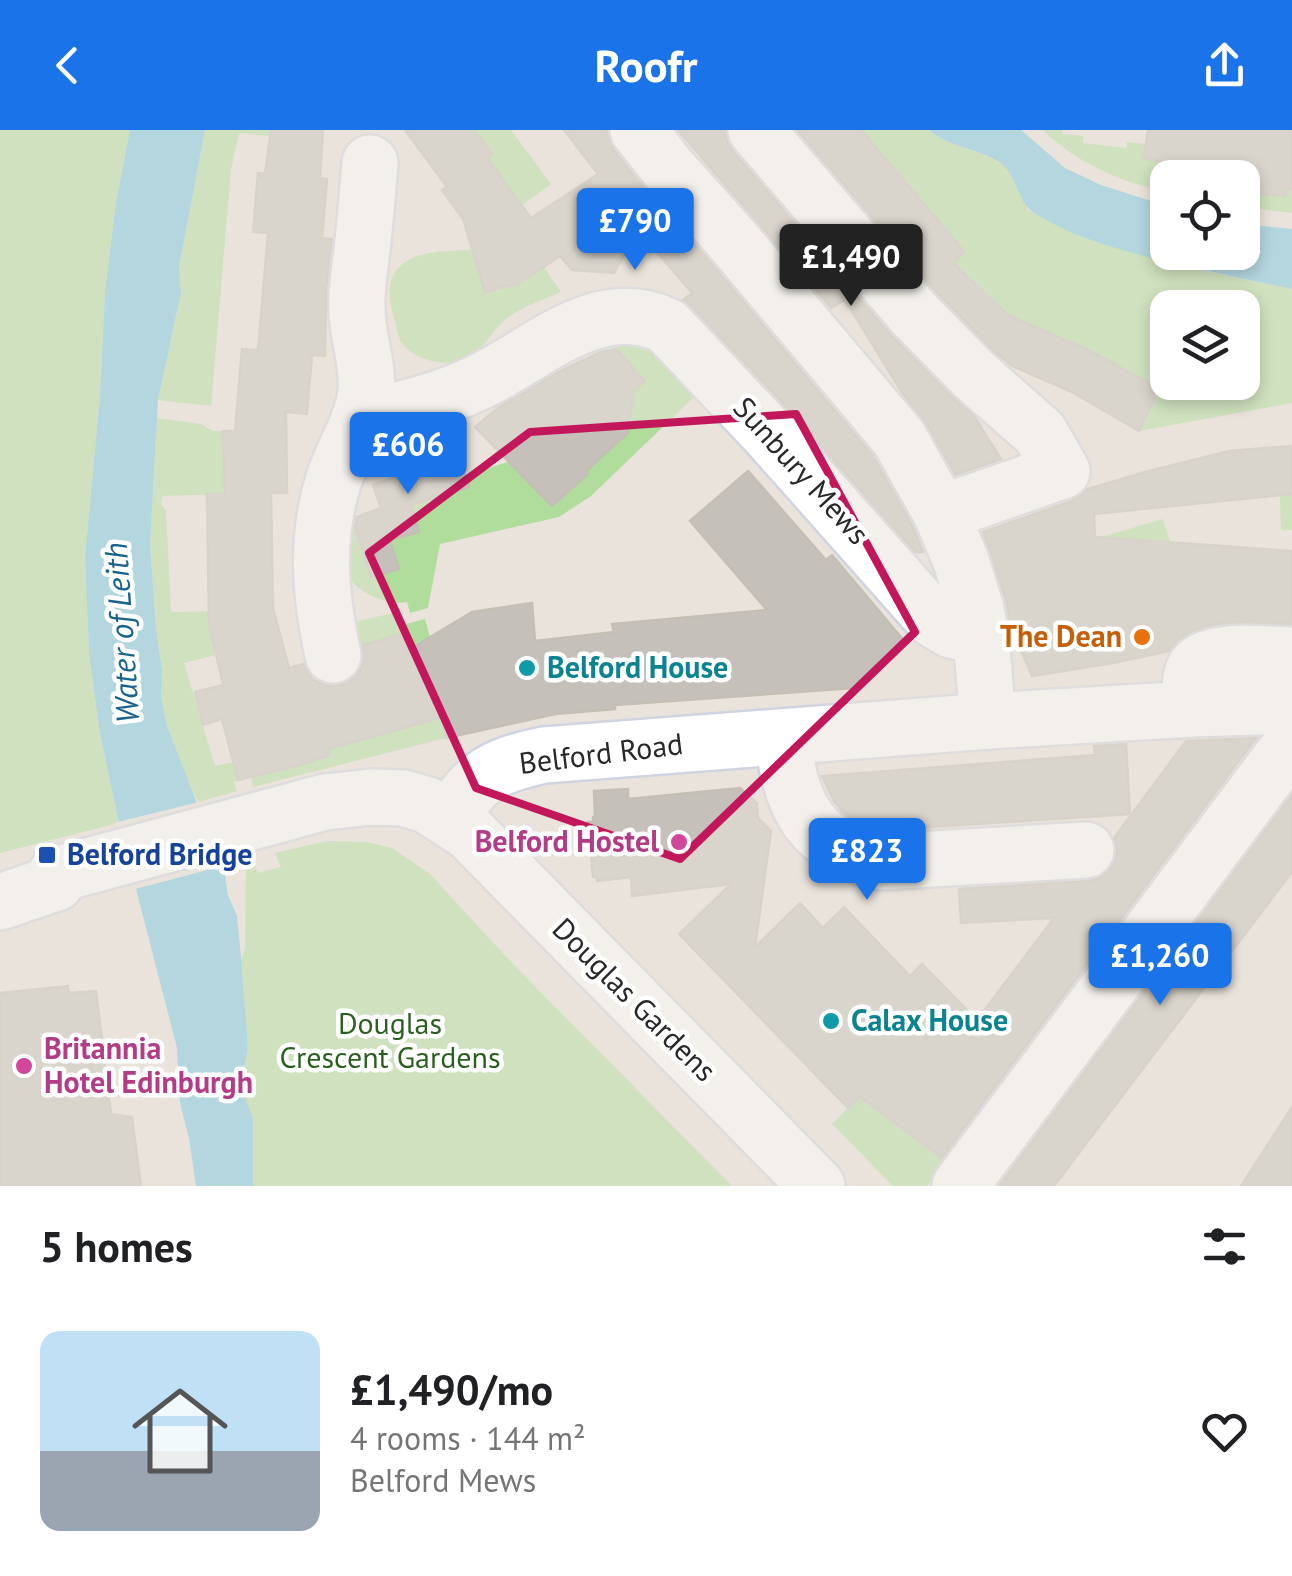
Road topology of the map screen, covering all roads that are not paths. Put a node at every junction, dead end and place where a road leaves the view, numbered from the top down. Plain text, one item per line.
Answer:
1 (638, 130) edge
2 (756, 130) edge
3 (370, 163) dead end
4 (359, 418) junction
5 (941, 513) junction
6 (980, 637) junction
7 (332, 655) dead end
8 (1292, 656) edge
9 (1191, 708) junction
10 (988, 721) junction
11 (1288, 730) edge
12 (783, 738) junction
13 (449, 818) junction
14 (1086, 850) dead end
15 (0, 902) edge
16 (817, 1186) edge
17 (960, 1186) edge

1 - 5 street
2 - 5 street
3 - 4 street
4 - 6 street, Sunbury Mews
4 - 7 street
5 - 6 street
6 - 10 street
8 - 9 street
9 - 10 street, Belford Road
9 - 11 street, Belford Road
10 - 12 street, Belford Road
11 - 17 street
12 - 13 street, Belford Road
12 - 14 street
13 - 15 street
13 - 16 street, Douglas Gardens

